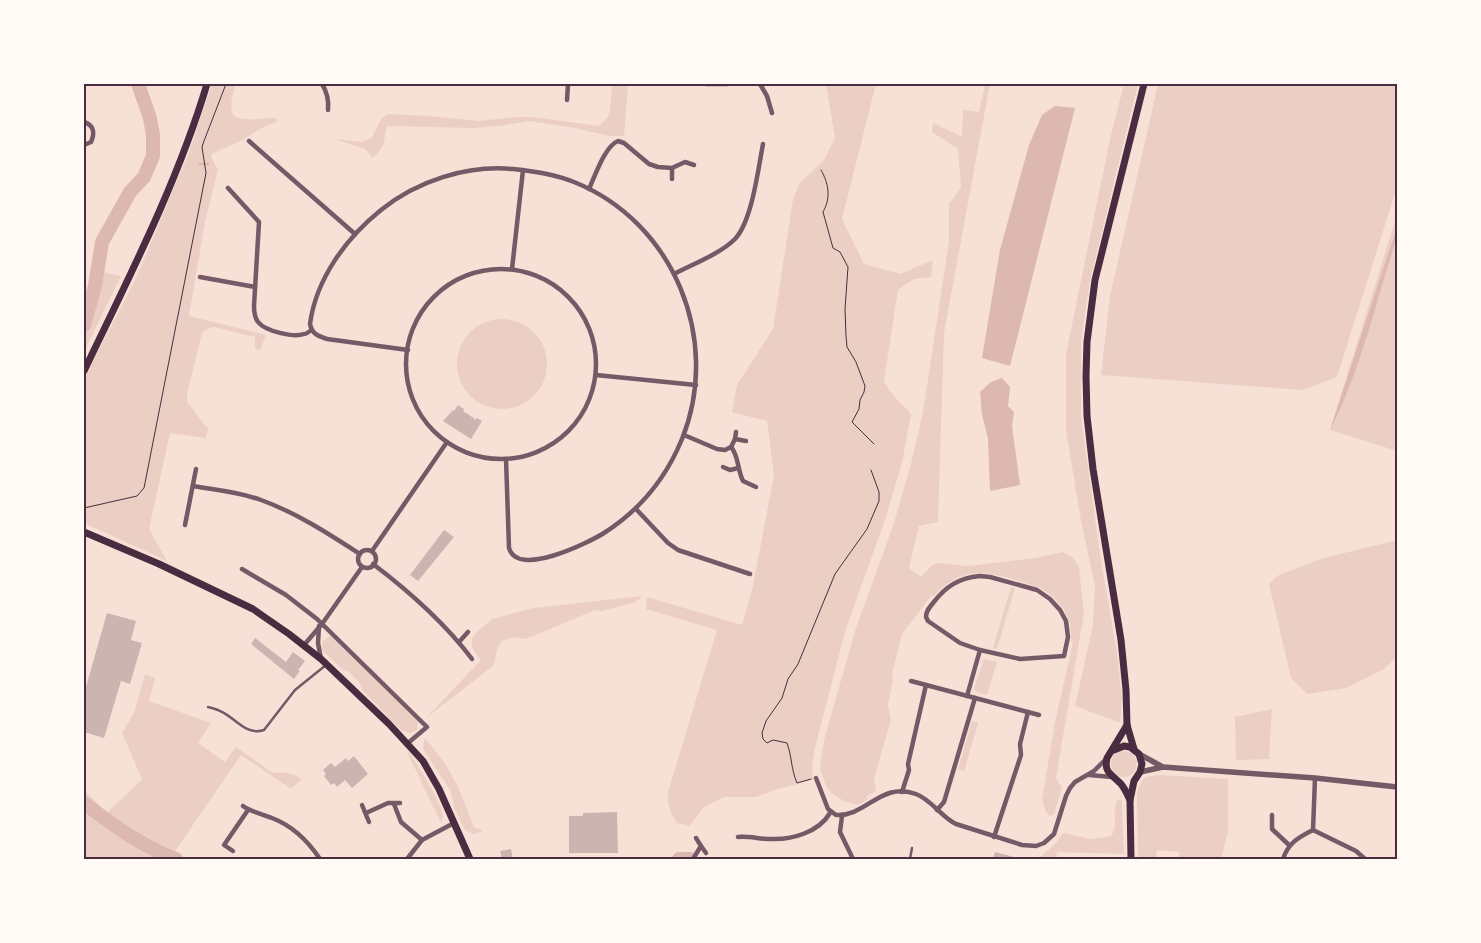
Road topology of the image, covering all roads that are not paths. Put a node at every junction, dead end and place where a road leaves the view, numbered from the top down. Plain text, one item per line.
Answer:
1 (207, 84) edge
2 (322, 84) edge
3 (568, 84) edge
4 (706, 84) edge
5 (728, 84) edge
6 (760, 84) edge
7 (1144, 84) edge
8 (567, 100) dead end
9 (329, 103) junction
10 (335, 103) dead end
11 (328, 110) dead end
12 (772, 112) dead end
13 (84, 122) edge
14 (249, 141) dead end
15 (763, 144) dead end
16 (84, 145) edge
17 (694, 165) dead end
18 (672, 168) junction
19 (523, 170) junction
20 (672, 179) dead end
21 (228, 188) dead end
22 (589, 189) junction
23 (355, 234) junction
24 (512, 270) junction
25 (674, 274) junction
26 (200, 277) dead end
27 (255, 287) junction
28 (311, 330) junction
29 (408, 350) junction
30 (84, 371) edge
31 (596, 375) junction
32 (696, 386) junction
33 (736, 432) dead end
34 (684, 435) junction
35 (735, 439) junction
36 (746, 441) dead end
37 (447, 442) junction
38 (731, 447) junction
39 (506, 459) junction
40 (723, 468) dead end
41 (738, 468) junction
42 (196, 469) dead end
43 (193, 486) junction
44 (756, 487) dead end
45 (636, 508) junction
46 (186, 525) dead end
47 (84, 532) edge
48 (372, 551) junction
49 (360, 554) junction
50 (373, 564) junction
51 (362, 567) junction
52 (242, 569) dead end
53 (750, 574) dead end
54 (320, 625) junction
55 (468, 632) dead end
56 (458, 642) junction
57 (304, 645) junction
58 (980, 650) junction
59 (472, 659) dead end
60 (324, 662) junction
61 (911, 681) dead end
62 (926, 685) junction
63 (967, 696) junction
64 (976, 698) junction
65 (208, 707) dead end
66 (1028, 712) junction
67 (1039, 715) dead end
68 (1127, 725) junction
69 (408, 743) junction
70 (1114, 750) junction
71 (1137, 752) junction
72 (1108, 758) junction
73 (1163, 767) junction
74 (1089, 775) junction
75 (1138, 775) junction
76 (816, 778) road end
77 (1315, 778) junction
78 (1115, 779) junction
79 (1397, 787) edge
80 (902, 792) junction
81 (1130, 800) junction
82 (362, 805) dead end
83 (243, 806) dead end
84 (248, 810) junction
85 (938, 810) junction
86 (366, 813) junction
87 (830, 813) junction
88 (1272, 815) dead end
89 (842, 816) junction
90 (369, 822) dead end
91 (454, 823) junction
92 (1313, 830) junction
93 (994, 836) junction
94 (738, 837) dead end
95 (696, 838) dead end
96 (422, 840) junction
97 (1289, 845) junction
98 (701, 846) junction
99 (912, 848) dead end
100 (233, 851) dead end
101 (706, 853) dead end
102 (409, 858) edge
103 (693, 858) edge
104 (320, 859) edge
105 (470, 859) edge
106 (853, 859) edge
107 (910, 859) edge
108 (1132, 859) edge
109 (1283, 859) edge
110 (1365, 859) edge

1 - 30 main road
2 - 9 street
3 - 8 street
4 - 5 street
6 - 12 street
7 - 68 main road
9 - 10 street
9 - 11 street
13 - 16 street
14 - 23 street
15 - 25 street
17 - 18 street
18 - 20 street
18 - 22 street
19 - 22 street
19 - 23 street
19 - 24 street
21 - 27 street
22 - 25 street
23 - 28 street
24 - 29 street
24 - 31 street
25 - 32 street
26 - 27 street
27 - 28 street
28 - 29 street
29 - 37 street
31 - 32 street
31 - 39 street
32 - 34 street
33 - 35 street
34 - 38 street
34 - 45 street
35 - 36 street
35 - 38 street
37 - 39 street
37 - 48 street
38 - 41 street
39 - 45 street
40 - 41 street
41 - 44 street
42 - 43 street
43 - 46 street
43 - 49 street
45 - 53 street
47 - 57 main road
48 - 49 street
48 - 50 street
49 - 51 street
50 - 51 street
50 - 56 street
51 - 54 street
52 - 54 street
54 - 57 street
54 - 60 street
54 - 69 street
55 - 56 street
56 - 59 street
57 - 60 main road
58 - 58 street
58 - 63 street
60 - 65 lane
60 - 69 main road
61 - 62 street
62 - 63 street
62 - 80 street
63 - 64 street
64 - 66 street
64 - 85 street
66 - 67 street
66 - 93 street
68 - 70 main road
68 - 71 main road
69 - 91 main road
70 - 71 main road
70 - 72 main road
71 - 73 street
71 - 75 main road
72 - 74 street
72 - 78 main road
73 - 75 street
73 - 77 street
74 - 78 street
74 - 93 street
75 - 78 main road
75 - 81 main road
76 - 87 street
77 - 79 street
77 - 92 street
78 - 81 main road
80 - 85 street
80 - 89 street
81 - 108 main road
82 - 86 street
83 - 84 street
84 - 100 street
84 - 104 street
85 - 93 street
86 - 90 street
86 - 96 street
87 - 89 street
87 - 94 street
88 - 97 street
89 - 106 street
91 - 96 street
91 - 105 main road
92 - 97 street
92 - 110 street
95 - 98 street
96 - 102 street
97 - 109 street
98 - 101 street
98 - 103 street
99 - 107 lane

